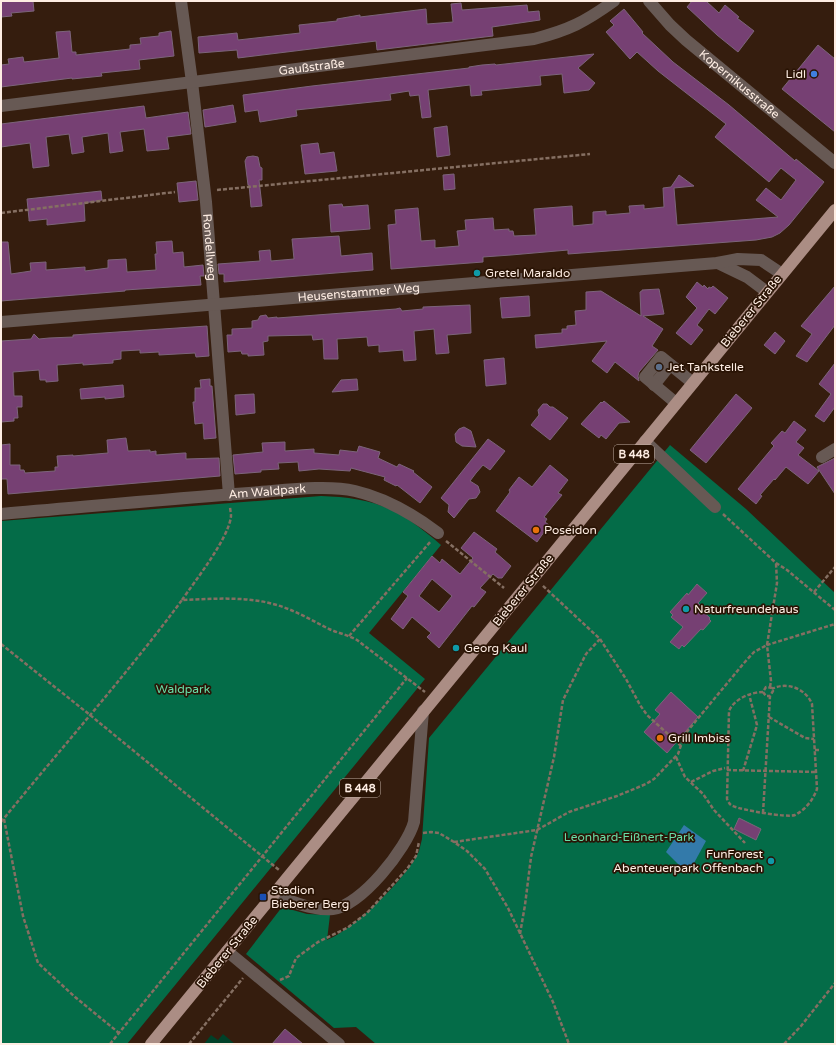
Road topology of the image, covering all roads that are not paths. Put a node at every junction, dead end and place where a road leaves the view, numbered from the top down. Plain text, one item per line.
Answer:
1 (181, 1) edge
2 (614, 1) edge
3 (649, 1) edge
4 (192, 82) junction
5 (1, 106) edge
6 (835, 163) edge
7 (835, 210) edge
8 (717, 263) junction
9 (782, 274) junction
10 (767, 292) junction
11 (214, 305) junction
12 (1, 322) edge
13 (693, 383) junction
14 (676, 404) junction
15 (645, 441) junction
16 (835, 449) edge
17 (822, 457) dead end
18 (229, 495) junction
19 (715, 507) road end
20 (1, 514) edge
21 (438, 534) road end
22 (423, 711) junction
23 (274, 895) junction
24 (227, 951) junction
25 (151, 1044) edge
26 (339, 1044) edge

1 - 4 street, Rondellweg
2 - 4 street, Gaußstraße
3 - 6 street, Kopernikusstraße
4 - 5 street, Gaußstraße
4 - 11 street, Rondellweg
7 - 9 main road, Bieberer Straße / B 448
8 - 9 street, Heusenstammer Weg
8 - 10 street, Heusenstammer Weg
8 - 11 street, Heusenstammer Weg
9 - 10 main road, Bieberer Straße / B 448
10 - 13 main road, Bieberer Straße / B 448
11 - 12 street, Heusenstammer Weg
11 - 18 street, Rondellweg
13 - 14 main road, Bieberer Straße / B 448
13 - 14 street
14 - 15 main road, Bieberer Straße / B 448
15 - 19 street
15 - 22 main road, Bieberer Straße / B 448
16 - 17 street
18 - 20 street, Am Waldpark
18 - 21 street, Am Waldpark
22 - 23 main road, Bieberer Straße / B 448
22 - 23 street
23 - 24 main road, Bieberer Straße / B 448
24 - 25 main road, Bieberer Straße / B 448
24 - 26 street

